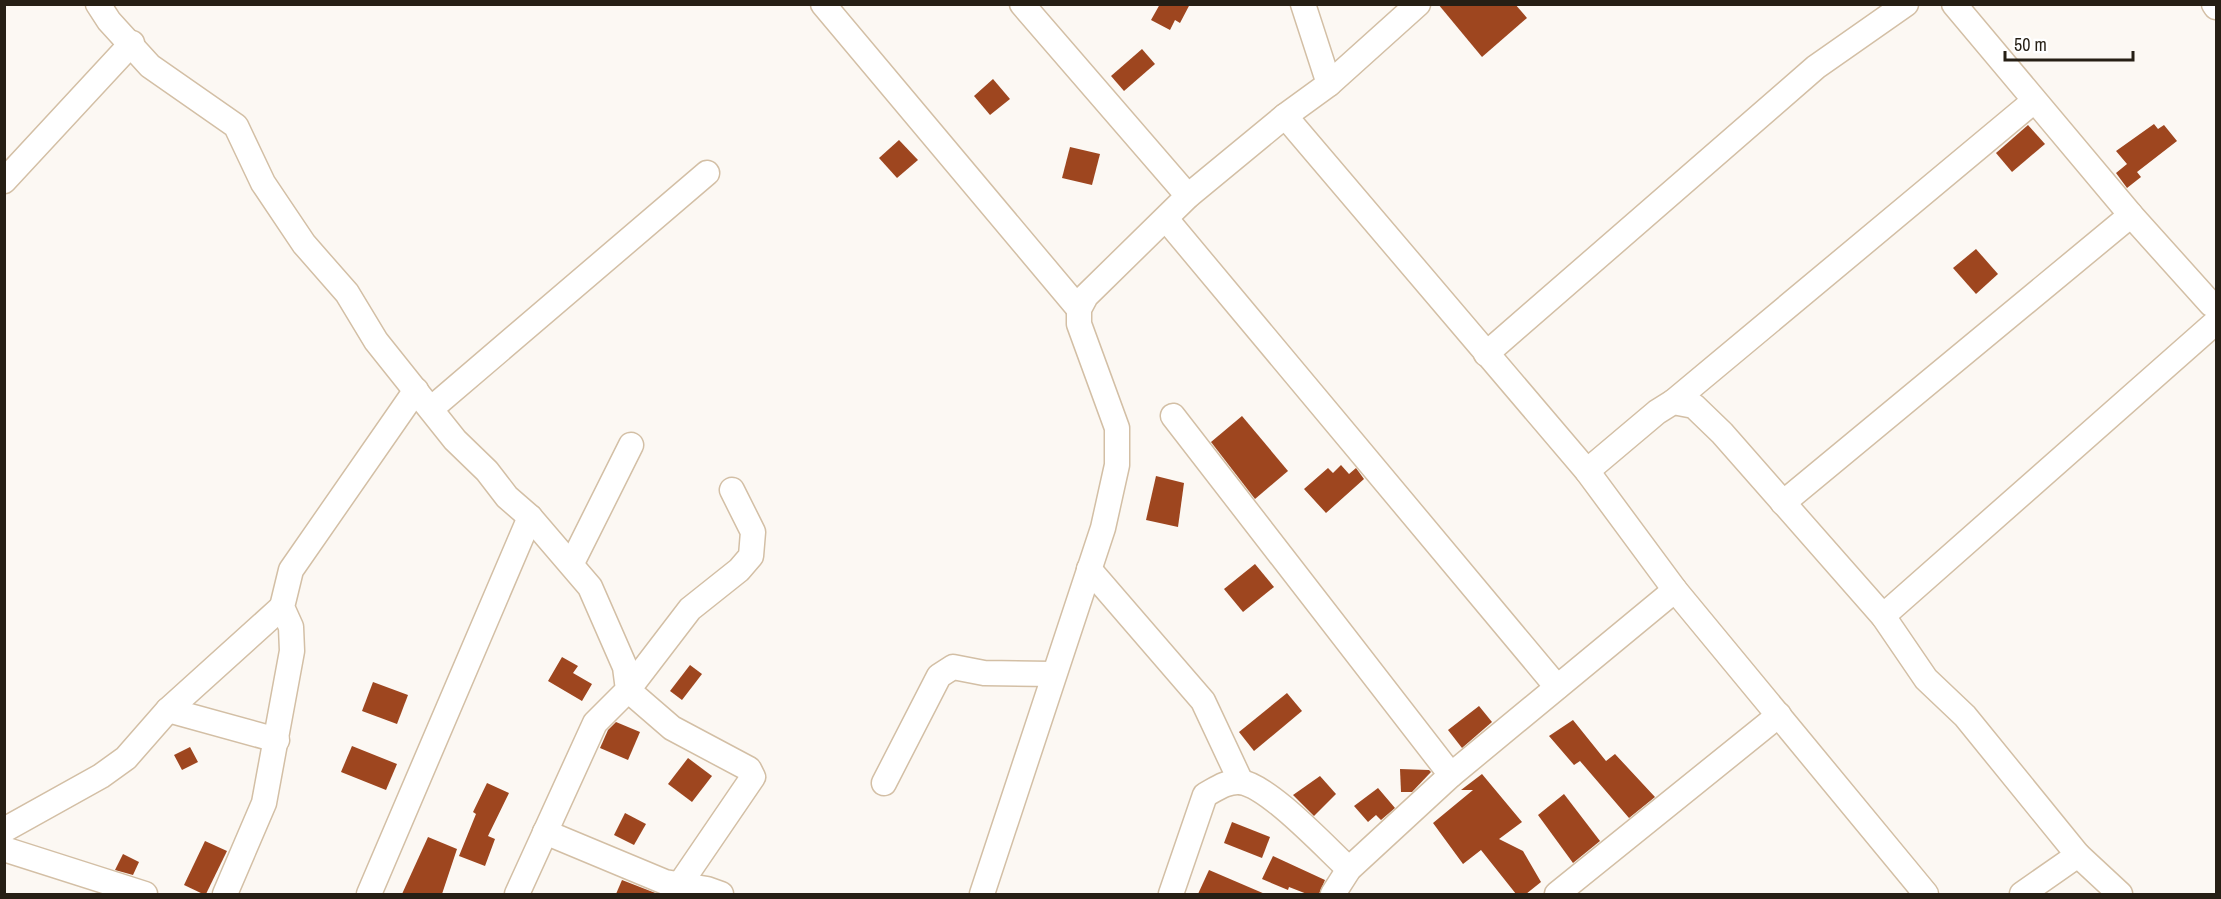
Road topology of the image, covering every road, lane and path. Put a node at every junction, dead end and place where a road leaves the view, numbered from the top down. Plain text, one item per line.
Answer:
1 (98, 4) edge
2 (823, 4) edge
3 (1022, 4) edge
4 (1303, 4) edge
5 (1418, 4) edge
6 (1906, 4) edge
7 (1954, 4) edge
8 (132, 43) junction
9 (1329, 84) junction
10 (2034, 101) junction
11 (1285, 116) junction
12 (707, 173) dead end
13 (4, 181) edge
14 (1188, 196) junction
15 (2131, 215) junction
16 (1167, 219) junction
17 (2217, 307) edge
18 (1079, 309) junction
19 (2217, 322) edge
20 (1486, 354) junction
21 (416, 390) junction
22 (1673, 402) junction
23 (432, 408) junction
24 (1173, 416) dead end
25 (631, 445) dead end
26 (1587, 471) junction
27 (732, 490) dead end
28 (1783, 503) junction
29 (530, 517) junction
30 (572, 563) junction
31 (1089, 569) junction
32 (1675, 590) junction
33 (282, 607) junction
34 (1883, 616) junction
35 (1052, 674) junction
36 (1557, 687) junction
37 (628, 690) junction
38 (168, 710) junction
39 (1779, 715) junction
40 (277, 740) junction
41 (1451, 775) junction
42 (1241, 782) junction
43 (884, 783) dead end
44 (4, 830) edge
45 (545, 832) junction
46 (4, 849) edge
47 (2079, 855) junction
48 (1349, 869) junction
49 (680, 884) junction
50 (145, 894) edge
51 (225, 894) edge
52 (369, 894) edge
53 (517, 894) edge
54 (721, 894) edge
55 (982, 894) edge
56 (1171, 894) edge
57 (1333, 894) edge
58 (1557, 894) edge
59 (1926, 894) edge
60 (2022, 894) edge
61 (2120, 894) edge

1 - 8 street
2 - 18 street
3 - 14 street
4 - 9 street
5 - 9 street
6 - 20 street
7 - 10 street
8 - 13 street
8 - 21 street
9 - 11 street
10 - 15 street
10 - 22 street
11 - 14 street
11 - 20 street
12 - 23 street
14 - 16 street
15 - 17 street
15 - 28 street
16 - 18 street
16 - 36 street
18 - 31 street
19 - 34 street
20 - 26 street
21 - 23 street
21 - 33 street
22 - 26 street
22 - 28 street
23 - 29 street
24 - 41 street
25 - 30 street
26 - 32 street
27 - 37 street
28 - 34 street
29 - 30 street
29 - 52 street
30 - 37 street
31 - 35 street
31 - 42 street
32 - 36 street
32 - 39 street
33 - 38 street
33 - 40 street
34 - 47 street
35 - 43 street
35 - 55 street
36 - 41 street
37 - 45 street
37 - 49 street
38 - 40 street
38 - 44 street
39 - 58 street
39 - 59 street
40 - 51 street
41 - 48 street
42 - 48 street
42 - 56 street
45 - 49 street
45 - 53 street
46 - 50 street
47 - 60 street
47 - 61 street
48 - 57 street
49 - 54 street

